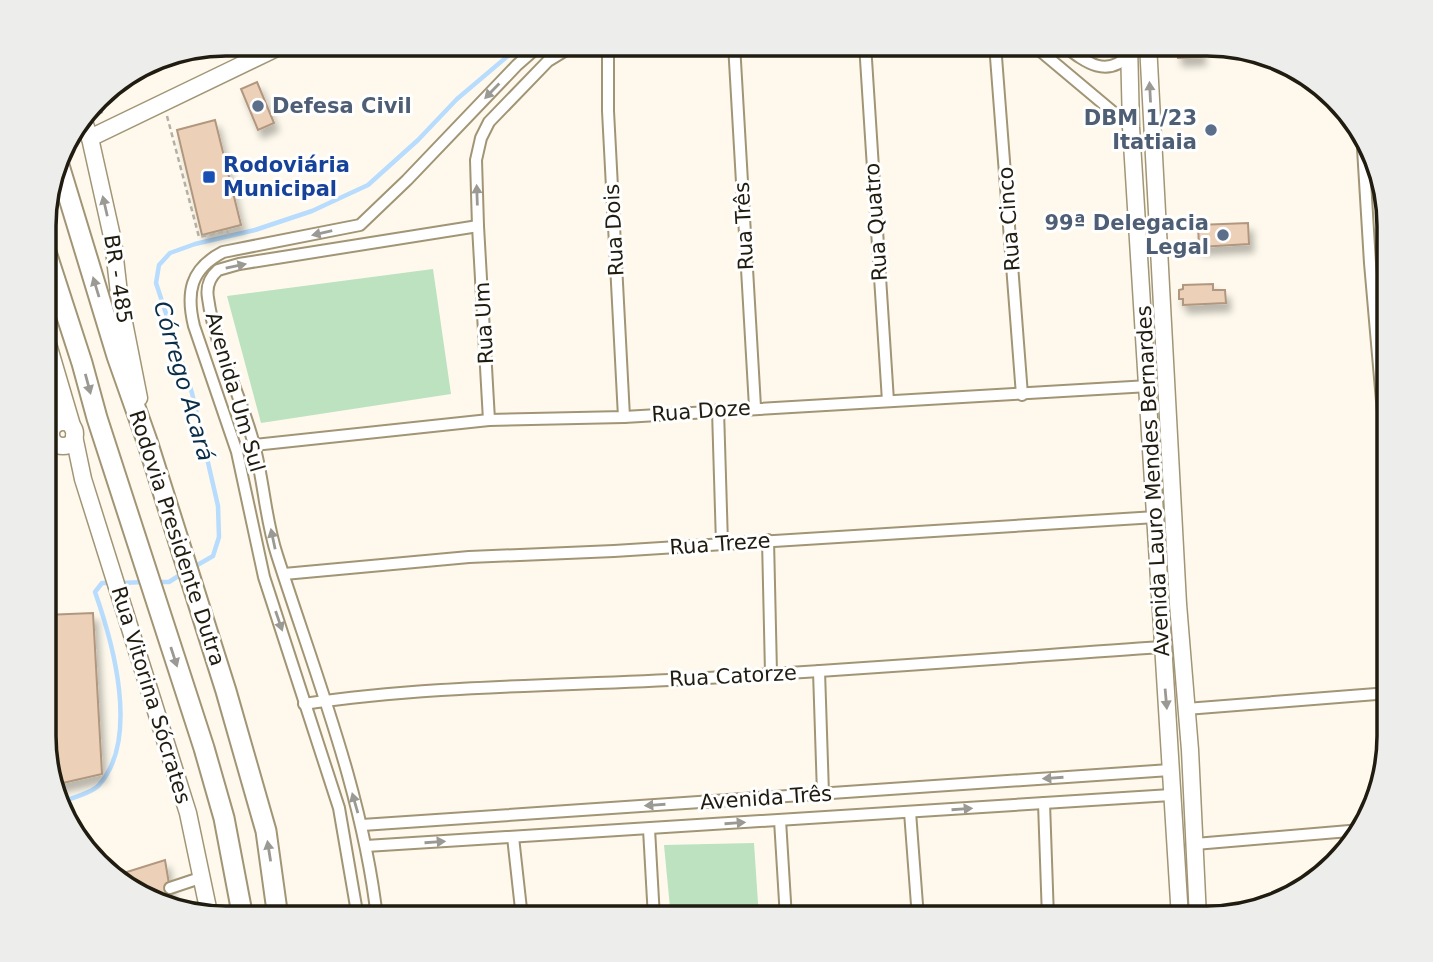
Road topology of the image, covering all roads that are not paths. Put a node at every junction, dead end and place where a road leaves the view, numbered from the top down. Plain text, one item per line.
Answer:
1 (261, 56) edge
2 (527, 56) edge
3 (554, 56) edge
4 (608, 56) edge
5 (735, 56) edge
6 (866, 56) edge
7 (996, 56) edge
8 (1046, 56) edge
9 (1079, 56) edge
10 (1124, 56) edge
11 (1129, 56) edge
12 (1148, 56) edge
13 (517, 65) junction
14 (530, 78) junction
15 (1152, 124) junction
16 (1131, 127) junction
17 (87, 129) edge
18 (90, 138) junction
19 (1364, 162) edge
20 (63, 178) edge
21 (1157, 201) junction
22 (1137, 202) junction
23 (360, 225) junction
24 (478, 226) junction
25 (365, 243) junction
26 (56, 284) edge
27 (1377, 346) edge
28 (1149, 386) junction
29 (1022, 395) junction
30 (888, 401) junction
31 (755, 407) junction
32 (718, 411) junction
33 (624, 416) junction
34 (489, 420) junction
35 (57, 435) edge
36 (147, 442) junction
37 (254, 445) junction
38 (1171, 451) junction
39 (1153, 452) junction
40 (1156, 517) junction
41 (768, 540) junction
42 (722, 544) junction
43 (1177, 571) junction
44 (1159, 573) junction
45 (284, 574) junction
46 (1161, 647) junction
47 (309, 652) junction
48 (292, 657) junction
49 (819, 671) junction
50 (771, 673) junction
51 (1377, 694) edge
52 (326, 701) junction
53 (304, 704) junction
54 (1186, 709) junction
55 (1190, 750) junction
56 (1171, 752) junction
57 (342, 762) junction
58 (325, 764) junction
59 (1170, 771) junction
60 (1096, 775) junction
61 (984, 783) junction
62 (863, 791) junction
63 (823, 794) junction
64 (1191, 794) junction
65 (1171, 795) junction
66 (1097, 800) junction
67 (694, 803) junction
68 (1044, 803) junction
69 (987, 807) junction
70 (590, 810) junction
71 (910, 812) junction
72 (865, 815) junction
73 (456, 819) junction
74 (780, 820) junction
75 (362, 825) junction
76 (699, 825) junction
77 (649, 828) junction
78 (1347, 831) edge
79 (591, 832) junction
80 (513, 837) junction
81 (460, 841) junction
82 (1195, 844) junction
83 (366, 846) junction
84 (203, 877) junction
85 (170, 888) dead end
86 (208, 905) edge
87 (241, 906) edge
88 (276, 906) edge
89 (356, 906) edge
90 (376, 906) edge
91 (521, 906) edge
92 (653, 906) edge
93 (785, 906) edge
94 (917, 906) edge
95 (1048, 906) edge
96 (1178, 906) edge
97 (1198, 906) edge

1 - 18 street
2 - 13 street
3 - 14 street
4 - 33 street, Rua Dois
5 - 31 street, Rua Três
6 - 30 street, Rua Quatro
7 - 29 street, Rua Cinco
8 - 16 street
9 - 10 street
11 - 16 street, Avenida Lauro Mendes Bernardes
15 -> 12 street, Avenida Lauro Mendes Bernardes
13 - 14 street
13 -> 23 street
24 -> 14 street
15 - 16 street
15 - 21 street, Avenida Lauro Mendes Bernardes
16 - 22 street, Avenida Lauro Mendes Bernardes
17 - 18 street, BR - 485
36 -> 18 street, BR - 485
19 - 27 street
36 -> 20 highway, Rodovia Presidente Dutra
21 - 22 street
21 - 38 street, Avenida Lauro Mendes Bernardes
22 - 28 street, Avenida Lauro Mendes Bernardes
23 - 25 street
23 -> 48 street, Avenida Um Sul
24 - 25 street, Avenida Um Sul
24 - 34 street, Rua Um
37 -> 25 street, Avenida Um Sul
26 -> 87 highway, Rodovia Presidente Dutra
28 - 29 street, Rua Doze
28 - 39 street, Avenida Lauro Mendes Bernardes
29 - 30 street, Rua Doze
30 - 31 street, Rua Doze
31 - 32 street, Rua Doze
32 - 33 street, Rua Doze
32 - 42 street
33 - 34 street, Rua Doze
34 - 37 street, Rua Doze
35 - 84 street, Rua Vitorina Sócrates
88 -> 36 highway, Rodovia Presidente Dutra
45 -> 37 street, Avenida Um Sul
38 - 39 street
38 - 43 street, Avenida Lauro Mendes Bernardes
39 - 40 street, Avenida Lauro Mendes Bernardes
40 - 41 street, Rua Treze
40 - 44 street, Avenida Lauro Mendes Bernardes
41 - 42 street, Rua Treze
41 - 50 street
42 - 45 street, Rua Treze
43 - 44 street
43 - 54 street, Avenida Lauro Mendes Bernardes
44 - 46 street, Avenida Lauro Mendes Bernardes
45 - 47 street, Avenida Um Sul
46 - 49 street, Rua Catorze
46 -> 56 street, Avenida Lauro Mendes Bernardes
47 - 48 street
47 - 52 street, Avenida Um Sul
48 - 53 street, Avenida Um Sul
49 - 50 street, Rua Catorze
49 - 63 street
50 - 52 street, Rua Catorze
51 - 54 street
52 - 53 street, Rua Catorze
52 - 57 street, Avenida Um Sul
53 - 58 street, Avenida Um Sul
54 - 55 street, Avenida Lauro Mendes Bernardes
55 - 56 street
55 - 64 street, Avenida Lauro Mendes Bernardes
56 - 59 street, Avenida Lauro Mendes Bernardes
57 - 58 street
75 -> 57 street, Avenida Um Sul
58 - 89 street, Avenida Um Sul
59 - 60 street, Avenida Três
59 - 65 street, Avenida Lauro Mendes Bernardes
60 -> 61 street, Avenida Três
60 - 66 street
61 - 62 street, Avenida Três
61 - 69 street
62 - 63 street, Avenida Três
62 - 72 street
63 - 67 street, Avenida Três
64 - 65 street
64 - 82 street, Avenida Lauro Mendes Bernardes
65 - 66 street, Avenida Três
65 - 96 street, Avenida Lauro Mendes Bernardes
66 - 68 street, Avenida Três
67 -> 70 street, Avenida Três
67 - 76 street
68 - 69 street, Avenida Três
68 - 95 street
71 -> 69 street, Avenida Três
70 - 73 street, Avenida Três
70 - 79 street
71 - 72 street, Avenida Três
71 - 94 street
72 - 74 street, Avenida Três
73 - 75 street, Avenida Três
73 - 81 street
76 -> 74 street, Avenida Três
74 - 93 street
75 - 83 street, Avenida Um Sul
76 - 77 street, Avenida Três
77 - 79 street, Avenida Três
77 - 92 street
78 - 82 street
79 - 80 street, Avenida Três
80 - 81 street, Avenida Três
80 - 91 street
83 -> 81 street, Avenida Três
82 - 97 street, Avenida Lauro Mendes Bernardes
83 - 90 street, Avenida Um Sul
84 - 85 street
84 - 86 street, Rua Vitorina Sócrates

